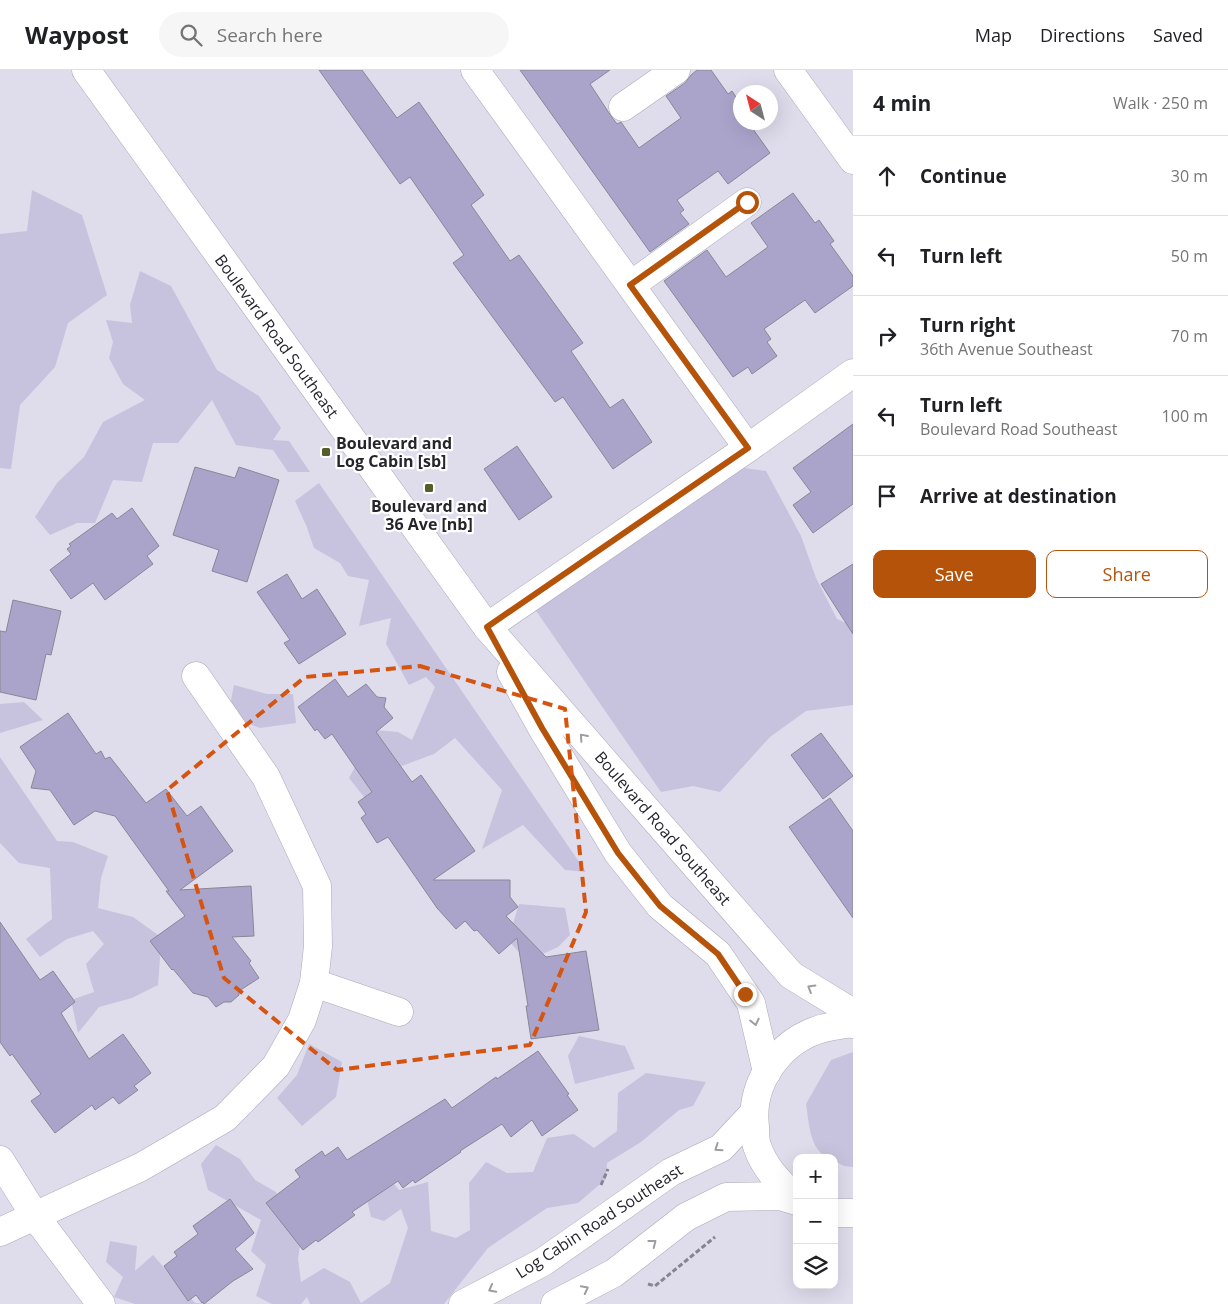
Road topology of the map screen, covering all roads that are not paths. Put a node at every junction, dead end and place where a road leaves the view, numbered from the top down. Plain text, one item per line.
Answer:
1 (86, 70) edge
2 (475, 70) edge
3 (676, 70) edge
4 (788, 70) edge
5 (623, 107) dead end
6 (848, 143) edge
7 (747, 202) dead end
8 (630, 285) junction
9 (853, 373) edge
10 (748, 448) junction
11 (487, 627) junction
12 (196, 676) dead end
13 (314, 984) junction
14 (399, 1012) dead end
15 (853, 1013) edge
16 (853, 1024) edge
17 (767, 1072) junction
18 (753, 1114) junction
19 (0, 1160) edge
20 (793, 1199) edge
21 (796, 1199) edge
22 (35, 1216) junction
23 (0, 1232) edge
24 (101, 1304) edge
25 (463, 1304) edge
26 (555, 1304) edge

1 - 11 street, Boulevard Road Southeast
2 - 8 street
3 - 5 street
4 - 6 street
7 - 8 street
8 - 10 street
9 - 10 street
10 - 11 street
15 -> 11 street, Boulevard Road Southeast
11 -> 17 street, Boulevard Road Southeast
12 - 13 street
13 - 14 street
13 - 22 street
16 - 17 street
17 - 18 street
18 - 21 street
18 -> 25 street, Log Cabin Road Southeast
19 - 22 street
26 -> 20 street
22 - 23 street
22 - 24 street

